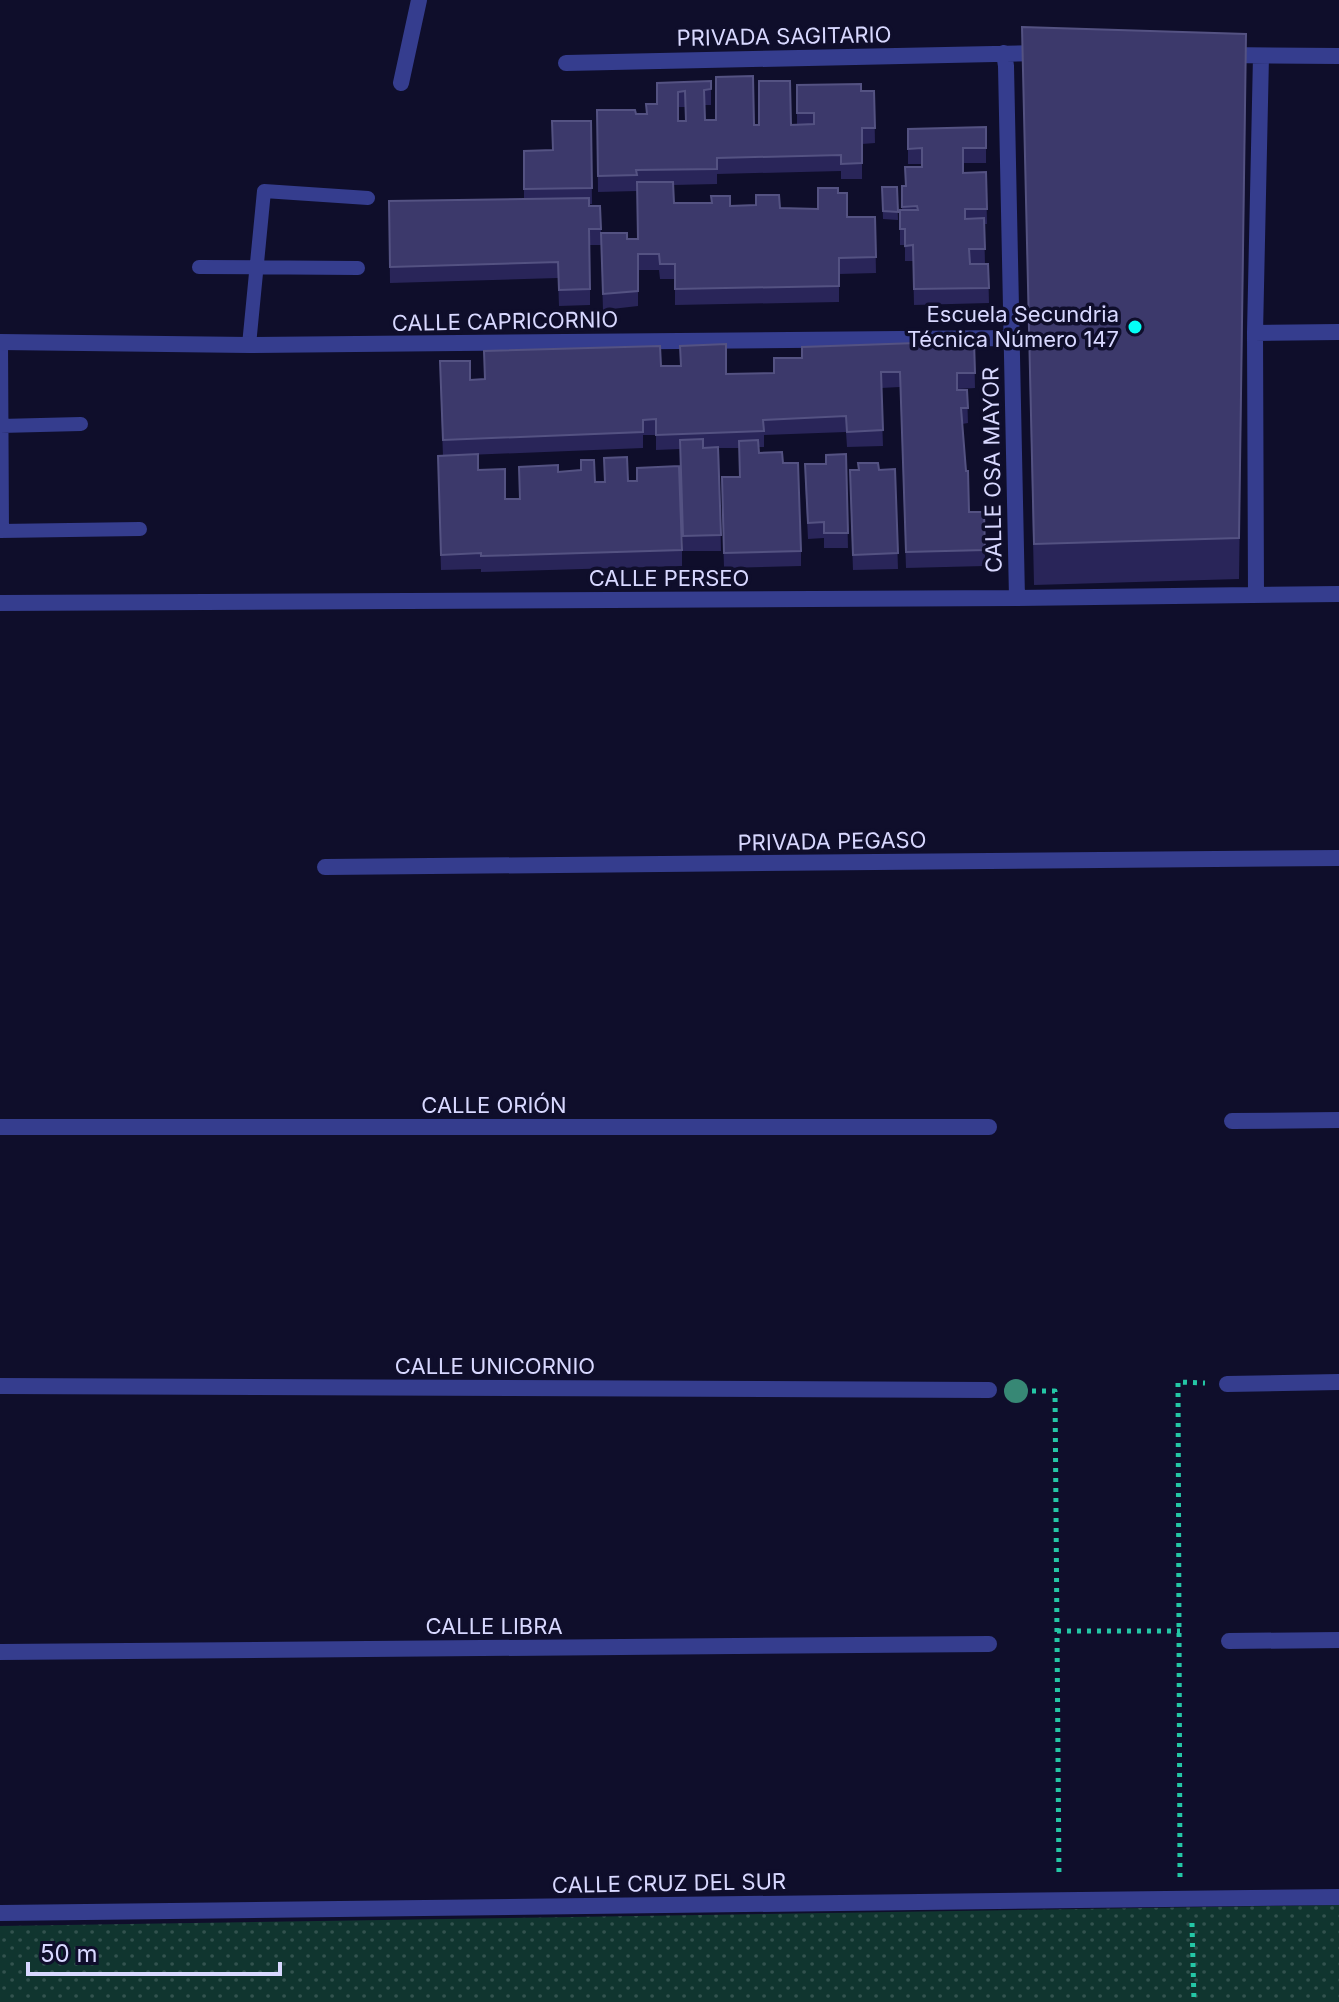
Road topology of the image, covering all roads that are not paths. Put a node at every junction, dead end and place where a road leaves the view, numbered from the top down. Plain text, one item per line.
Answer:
1 (419, 0) edge
2 (1004, 53) junction
3 (1064, 53) edge
4 (1216, 55) edge
5 (1261, 56) junction
6 (1339, 56) edge
7 (566, 63) dead end
8 (401, 83) dead end
9 (368, 198) dead end
10 (199, 267) dead end
11 (256, 267) junction
12 (358, 268) dead end
13 (1339, 332) edge
14 (1255, 333) junction
15 (1011, 338) junction
16 (0, 342) edge
17 (249, 345) junction
18 (81, 424) dead end
19 (1, 426) edge
20 (140, 529) dead end
21 (1, 531) edge
22 (1339, 594) edge
23 (1256, 595) junction
24 (1017, 598) junction
25 (0, 603) edge
26 (1339, 858) edge
27 (325, 867) dead end
28 (1339, 1120) edge
29 (1232, 1121) dead end
30 (0, 1127) edge
31 (989, 1127) dead end
32 (1339, 1382) edge
33 (1227, 1384) road end
34 (0, 1386) edge
35 (989, 1390) road end
36 (1339, 1640) edge
37 (1229, 1641) dead end
38 (989, 1644) dead end
39 (0, 1652) edge
40 (1339, 1897) edge
41 (0, 1913) edge

1 - 8 street
2 - 3 street, PRIVADA SAGITARIO
2 - 7 street, PRIVADA SAGITARIO
2 - 15 street, CALLE OSA MAYOR
4 - 5 street
5 - 6 street
5 - 14 street
9 - 11 lane
10 - 11 lane
11 - 12 lane
11 - 17 lane
13 - 14 street
14 - 23 street
15 - 17 street, CALLE CAPRICORNIO
15 - 24 street, CALLE OSA MAYOR
16 - 17 street, CALLE CAPRICORNIO
16 - 19 lane
18 - 19 lane
19 - 21 lane
20 - 21 lane
22 - 23 street, CALLE PERSEO
23 - 24 street, CALLE PERSEO
24 - 25 street, CALLE PERSEO
26 - 27 street, PRIVADA PEGASO
28 - 29 street
30 - 31 street, CALLE ORIÓN
32 - 33 street
34 - 35 street, CALLE UNICORNIO
36 - 37 street
38 - 39 street, CALLE LIBRA
40 - 41 street, CALLE CRUZ DEL SUR

